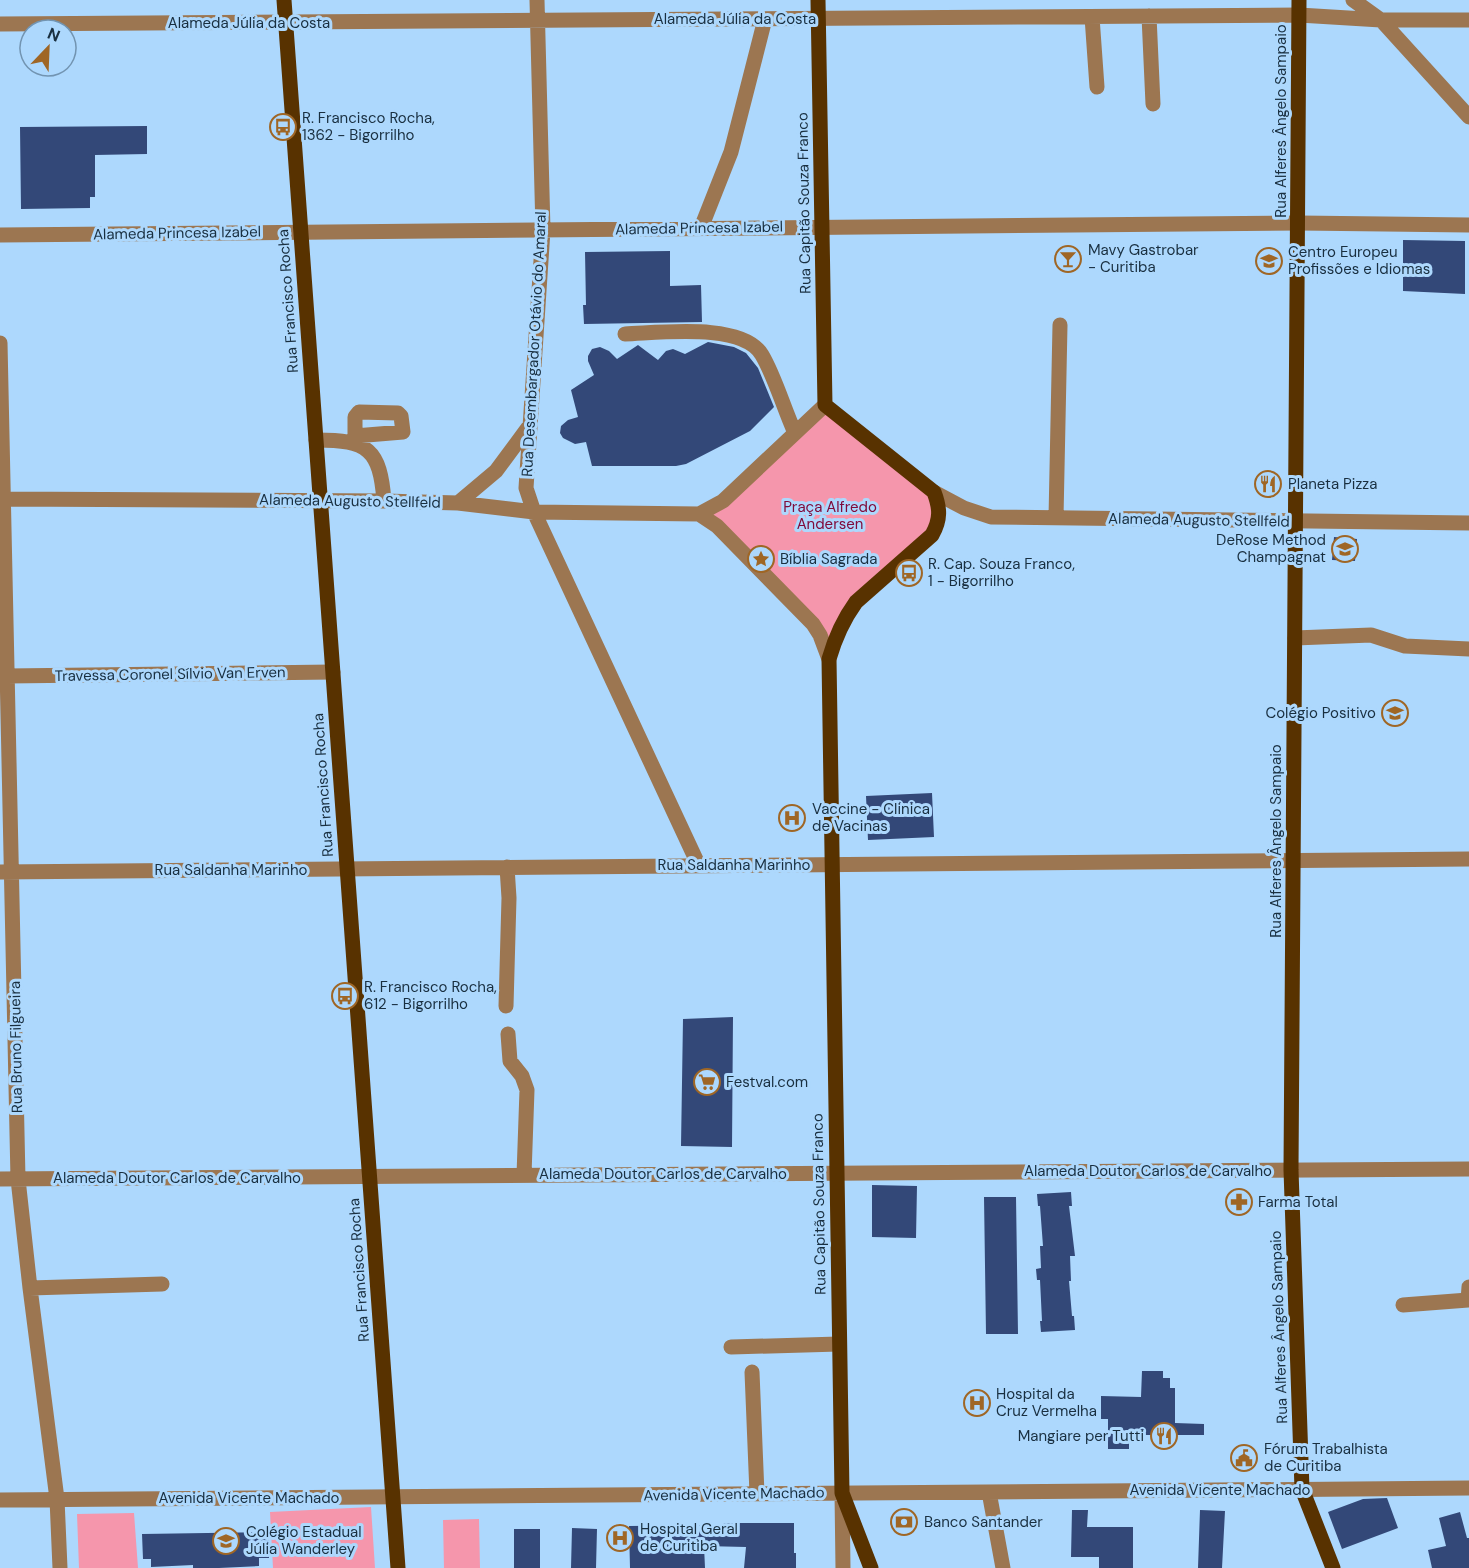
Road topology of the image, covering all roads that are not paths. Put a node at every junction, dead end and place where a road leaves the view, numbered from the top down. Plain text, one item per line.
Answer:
1 (284, 0) edge
2 (537, 0) edge
3 (818, 0) edge
4 (1353, 0) edge
5 (1299, 8) edge
6 (1149, 16) junction
7 (1092, 17) junction
8 (765, 19) junction
9 (819, 19) junction
10 (1381, 20) junction
11 (1469, 20) edge
12 (537, 21) junction
13 (285, 22) junction
14 (0, 24) edge
15 (1096, 87) dead end
16 (1153, 104) dead end
17 (1469, 117) edge
18 (1299, 223) junction
19 (1469, 225) edge
20 (822, 227) junction
21 (701, 228) junction
22 (543, 230) junction
23 (301, 232) junction
24 (0, 235) edge
25 (1060, 325) dead end
26 (625, 334) dead end
27 (0, 343) edge
28 (825, 405) junction
29 (530, 425) junction
30 (795, 433) junction
31 (384, 434) junction
32 (355, 439) junction
33 (316, 441) junction
34 (375, 456) junction
35 (934, 492) junction
36 (2, 499) edge
37 (321, 500) junction
38 (384, 501) junction
39 (458, 503) junction
40 (534, 512) junction
41 (699, 514) junction
42 (1056, 518) junction
43 (1296, 521) junction
44 (1469, 523) edge
45 (1295, 638) junction
46 (1469, 649) edge
47 (829, 659) junction
48 (333, 672) junction
49 (8, 676) junction
50 (1469, 859) edge
51 (1293, 861) junction
52 (832, 865) junction
53 (699, 866) junction
54 (507, 867) junction
55 (348, 869) junction
56 (6, 872) edge
57 (506, 1006) dead end
58 (508, 1034) dead end
59 (1469, 1168) edge
60 (1291, 1170) junction
61 (837, 1173) junction
62 (524, 1175) junction
63 (370, 1176) junction
64 (0, 1179) edge
65 (18, 1179) junction
66 (162, 1284) dead end
67 (1469, 1287) edge
68 (30, 1288) junction
69 (1403, 1305) dead end
70 (839, 1344) junction
71 (731, 1347) dead end
72 (752, 1372) dead end
73 (1469, 1488) edge
74 (1302, 1490) junction
75 (989, 1492) junction
76 (842, 1493) junction
77 (757, 1494) junction
78 (393, 1497) junction
79 (57, 1499) junction
80 (0, 1500) edge
81 (60, 1568) edge
82 (398, 1568) edge
83 (843, 1568) edge
84 (871, 1568) edge
85 (1003, 1568) edge
86 (1333, 1568) edge

1 - 13 main road, Rua Francisco Rocha
2 - 12 street, Rua Desembargador Otávio do Amaral
3 - 9 main road, Rua Capitão Souza Franco
4 - 10 street
5 - 6 street, Alameda Júlia da Costa
5 - 10 street, Alameda Júlia da Costa
5 - 18 main road, Rua Alferes Ângelo Sampaio
6 - 7 street, Alameda Júlia da Costa
6 - 16 street
7 - 9 street, Alameda Júlia da Costa
7 - 15 street
8 - 9 street, Alameda Júlia da Costa
8 - 12 street, Alameda Júlia da Costa
8 - 21 street
9 - 20 main road, Rua Capitão Souza Franco
10 - 11 street, Alameda Júlia da Costa
10 - 17 street
12 - 13 street, Alameda Júlia da Costa
12 - 22 street, Rua Desembargador Otávio do Amaral
13 - 14 street, Alameda Júlia da Costa
13 - 23 main road, Rua Francisco Rocha
18 - 19 street, Alameda Princesa Izabel
18 - 20 street, Alameda Princesa Izabel
18 - 43 main road, Rua Alferes Ângelo Sampaio
20 - 21 street, Alameda Princesa Izabel
20 - 28 main road, Rua Capitão Souza Franco
21 - 22 street, Alameda Princesa Izabel
22 - 23 street, Alameda Princesa Izabel
22 - 29 street, Rua Desembargador Otávio do Amaral
23 - 24 street, Alameda Princesa Izabel
23 - 33 main road, Rua Francisco Rocha
25 - 42 street
26 - 30 street
27 - 36 street, Rua Bruno Filgueira
28 - 30 street
28 - 35 main road
29 - 39 street
29 - 40 street, Rua Desembargador Otávio do Amaral
30 - 41 street
31 - 32 street
31 - 32 street
31 - 34 street
32 - 33 street
32 - 34 street
33 - 37 main road, Rua Francisco Rocha
34 - 38 street
35 - 42 street, Alameda Augusto Stellfeld
35 - 47 main road
36 - 37 street, Alameda Augusto Stellfeld
36 - 49 street, Rua Bruno Filgueira
37 - 38 street, Alameda Augusto Stellfeld
37 - 48 main road, Rua Francisco Rocha
38 - 39 street, Alameda Augusto Stellfeld
39 - 40 street, Alameda Augusto Stellfeld
40 - 41 street, Alameda Augusto Stellfeld
40 - 53 street, Rua Desembargador Otávio do Amaral
41 - 47 street
42 - 43 street, Alameda Augusto Stellfeld
43 - 44 street, Alameda Augusto Stellfeld
43 - 45 main road, Rua Alferes Ângelo Sampaio
45 - 46 street
45 - 51 main road, Rua Alferes Ângelo Sampaio
47 - 52 main road, Rua Capitão Souza Franco
48 - 49 street, Travessa Coronel Sílvio Van Erven
48 - 55 main road, Rua Francisco Rocha
49 - 56 street, Rua Bruno Filgueira
50 - 51 street, Rua Saldanha Marinho
51 - 52 street, Rua Saldanha Marinho
51 - 60 main road, Rua Alferes Ângelo Sampaio
52 - 53 street, Rua Saldanha Marinho
52 - 61 main road, Rua Capitão Souza Franco
53 - 54 street, Rua Saldanha Marinho
54 - 55 street, Rua Saldanha Marinho
54 - 57 street
55 - 56 street, Rua Saldanha Marinho
55 - 63 main road, Rua Francisco Rocha
56 - 65 street, Rua Bruno Filgueira
58 - 62 street
59 - 60 street, Alameda Doutor Carlos de Carvalho
60 - 61 street, Alameda Doutor Carlos de Carvalho
60 - 74 main road, Rua Alferes Ângelo Sampaio
61 - 62 street, Alameda Doutor Carlos de Carvalho
61 - 70 main road, Rua Capitão Souza Franco
62 - 63 street, Alameda Doutor Carlos de Carvalho
63 - 65 street, Alameda Doutor Carlos de Carvalho
63 - 78 main road, Rua Francisco Rocha
64 - 65 street, Alameda Doutor Carlos de Carvalho
65 - 68 street, Rua Bruno Filgueira
66 - 68 street
67 - 69 street
68 - 79 street, Rua Bruno Filgueira
70 - 71 street
70 - 76 main road, Rua Capitão Souza Franco
72 - 77 street
73 - 74 street, Avenida Vicente Machado
74 - 75 street, Avenida Vicente Machado
74 - 86 main road, Rua Alferes Ângelo Sampaio
75 - 76 street, Avenida Vicente Machado
75 - 85 street
76 - 77 street, Avenida Vicente Machado
76 - 83 street, Rua Capitão Souza Franco
76 - 84 main road
77 - 78 street, Avenida Vicente Machado
78 - 79 street, Avenida Vicente Machado
78 - 82 main road, Rua Francisco Rocha
79 - 80 street, Avenida Vicente Machado
79 - 81 street, Rua Bruno Filgueira

